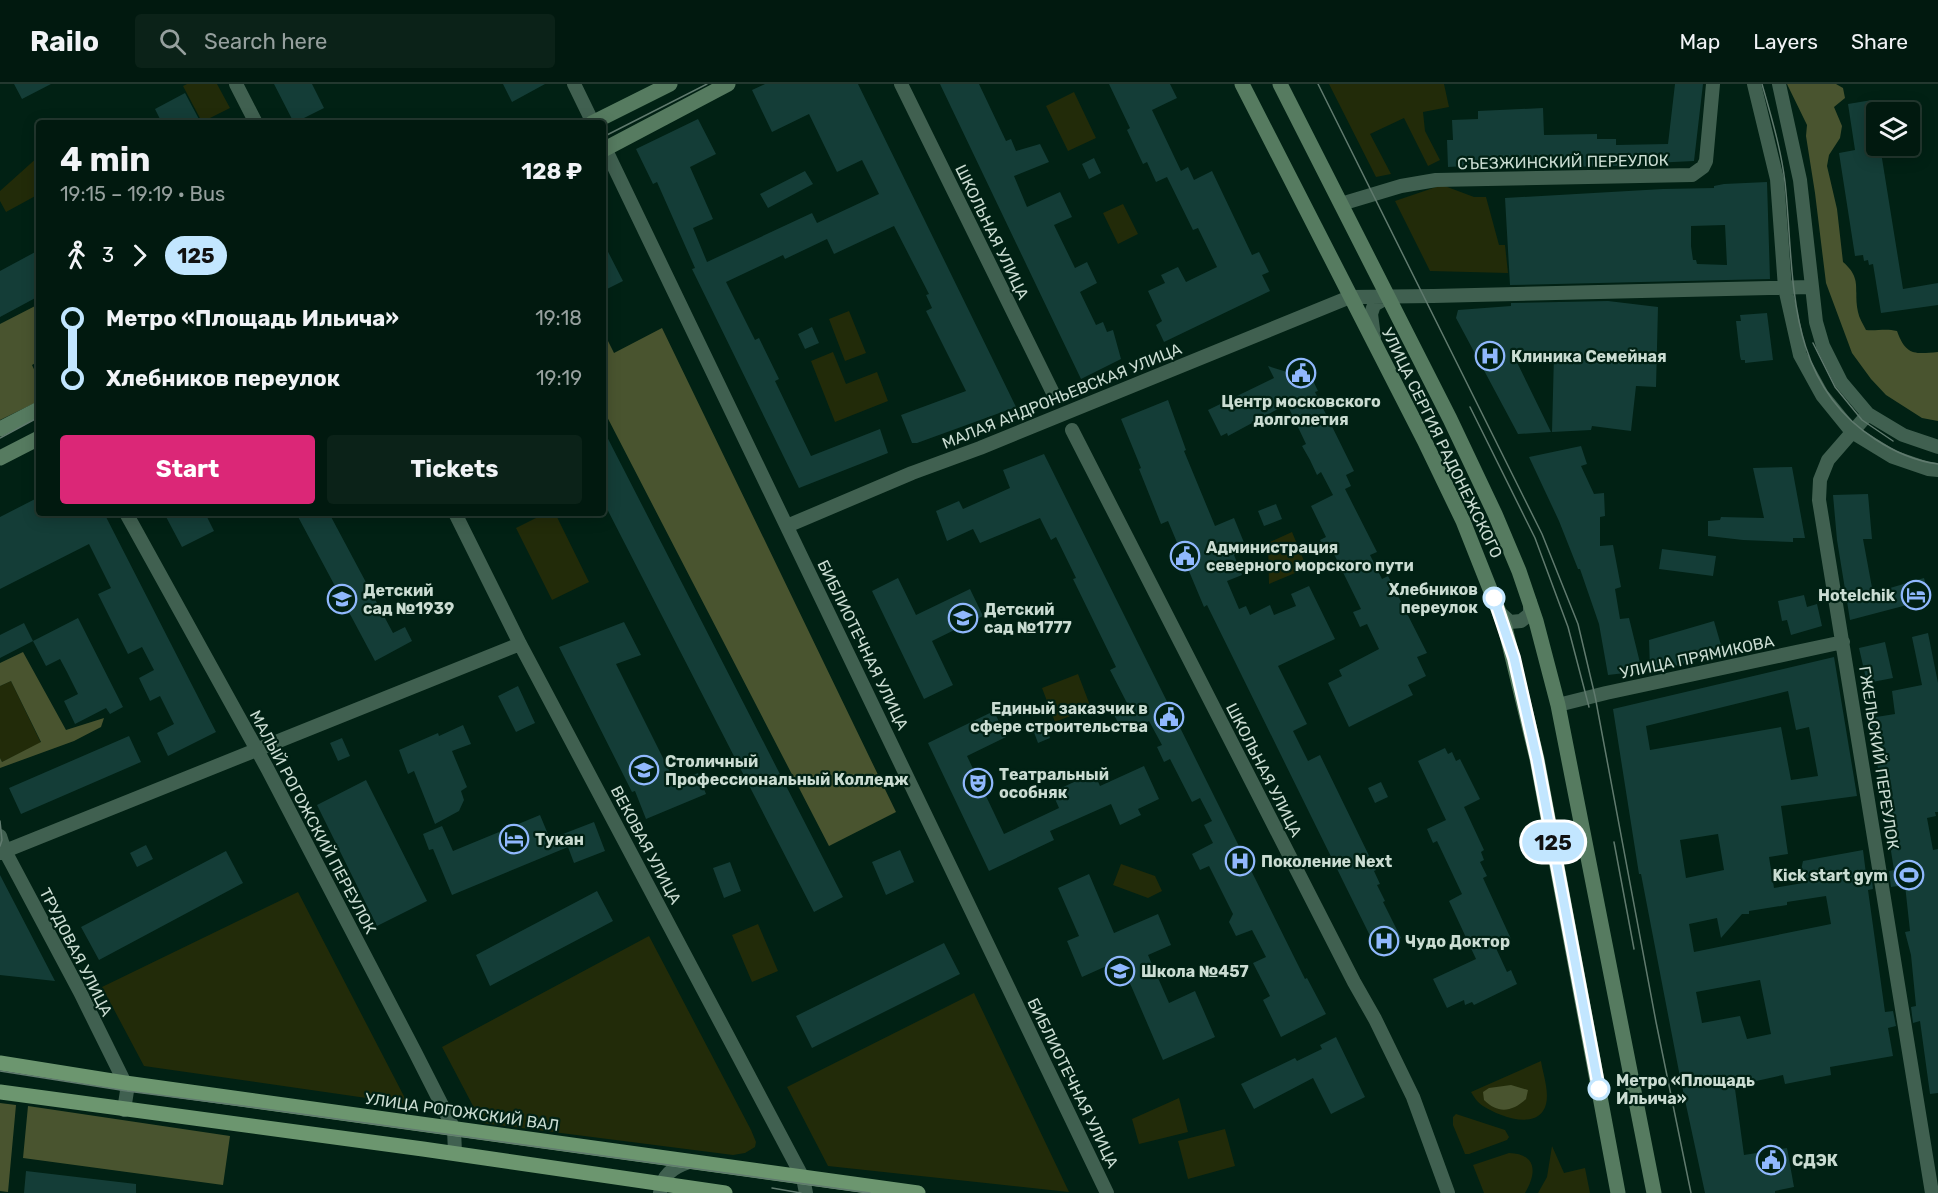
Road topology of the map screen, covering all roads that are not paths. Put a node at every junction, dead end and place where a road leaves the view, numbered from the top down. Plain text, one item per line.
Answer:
1 (236, 84) edge
2 (573, 84) edge
3 (670, 84) edge
4 (728, 84) edge
5 (901, 84) edge
6 (1242, 84) edge
7 (1280, 84) edge
8 (1713, 84) edge
9 (1754, 84) edge
10 (1779, 84) edge
11 (254, 120) edge
12 (591, 120) edge
13 (599, 120) edge
14 (606, 147) edge
15 (606, 152) edge
16 (1341, 204) junction
17 (1812, 287) junction
18 (1785, 288) junction
19 (1350, 297) junction
20 (1388, 297) junction
21 (1377, 351) junction
22 (1054, 395) dead end
23 (36, 411) edge
24 (1868, 414) junction
25 (0, 429) edge
26 (1072, 430) dead end
27 (36, 440) edge
28 (1938, 447) edge
29 (0, 458) edge
30 (1938, 470) edge
31 (128, 516) edge
32 (456, 516) edge
33 (787, 526) junction
34 (1530, 601) junction
35 (1500, 613) junction
36 (1844, 642) junction
37 (520, 644) junction
38 (1558, 705) junction
39 (257, 749) junction
40 (0, 836) edge
41 (3, 852) edge
42 (0, 1063) edge
43 (125, 1083) junction
44 (0, 1092) edge
45 (124, 1110) junction
46 (454, 1129) junction
47 (455, 1153) junction
48 (689, 1162) junction
49 (805, 1186) edge
50 (660, 1188) edge
51 (725, 1193) edge
52 (918, 1193) edge
53 (1107, 1193) edge
54 (1448, 1193) edge
55 (1617, 1193) edge
56 (1654, 1193) edge
57 (1932, 1193) edge

1 - 11 street
2 - 12 street
3 - 13 main road
4 - 14 main road
5 - 22 street, ШКОЛЬНАЯ УЛИЦА
6 - 19 main road, УЛИЦА СЕРГИЯ РАДОНЕЖСКОГО
7 - 16 main road, УЛИЦА СЕРГИЯ РАДОНЕЖСКОГО
8 - 16 street, СЪЕЗЖИНСКИЙ ПЕРЕУЛОК
9 - 18 street
10 - 17 street
15 - 33 street, БИБЛИОТЕЧНАЯ УЛИЦА
16 - 20 main road, УЛИЦА СЕРГИЯ РАДОНЕЖСКОГО
17 - 18 street
17 - 24 street
18 - 20 street
18 - 30 street
19 - 20 street
19 - 21 main road, УЛИЦА СЕРГИЯ РАДОНЕЖСКОГО
19 - 33 street, МАЛАЯ АНДРОНЬЕВСКАЯ УЛИЦА
20 - 21 street
20 - 34 main road, УЛИЦА СЕРГИЯ РАДОНЕЖСКОГО
21 - 35 main road, УЛИЦА СЕРГИЯ РАДОНЕЖСКОГО
23 - 25 main road
24 - 28 street
24 - 36 street, ГЖЕЛЬСКИЙ ПЕРЕУЛОК
26 - 54 street, ШКОЛЬНАЯ УЛИЦА
27 - 29 main road
31 - 39 street, МАЛЫЙ РОГОЖСКИЙ ПЕРЕУЛОК
32 - 37 street, ВЕКОВАЯ УЛИЦА
33 - 53 street, БИБЛИОТЕЧНАЯ УЛИЦА
34 - 35 street
34 - 38 main road, УЛИЦА СЕРГИЯ РАДОНЕЖСКОГО
35 - 55 main road, УЛИЦА СЕРГИЯ РАДОНЕЖСКОГО
36 - 38 street, УЛИЦА ПРЯМИКОВА
36 - 57 street, ГЖЕЛЬСКИЙ ПЕРЕУЛОК
37 - 39 street
37 - 49 street, ВЕКОВАЯ УЛИЦА
38 - 56 main road, УЛИЦА СЕРГИЯ РАДОНЕЖСКОГО
39 - 41 street
39 - 46 street, МАЛЫЙ РОГОЖСКИЙ ПЕРЕУЛОК
40 - 41 street, ТРУДОВАЯ УЛИЦА
41 - 43 street, ТРУДОВАЯ УЛИЦА
42 - 43 main road, УЛИЦА РОГОЖСКИЙ ВАЛ
43 - 45 street
43 - 46 main road, УЛИЦА РОГОЖСКИЙ ВАЛ
44 - 45 main road
45 - 47 main road
46 - 47 street, МАЛЫЙ РОГОЖСКИЙ ПЕРЕУЛОК
46 - 48 main road, УЛИЦА РОГОЖСКИЙ ВАЛ
47 - 50 main road
48 - 49 main road, УЛИЦА РОГОЖСКИЙ ВАЛ
48 - 50 street
49 - 52 main road, УЛИЦА РОГОЖСКИЙ ВАЛ
50 - 51 main road

